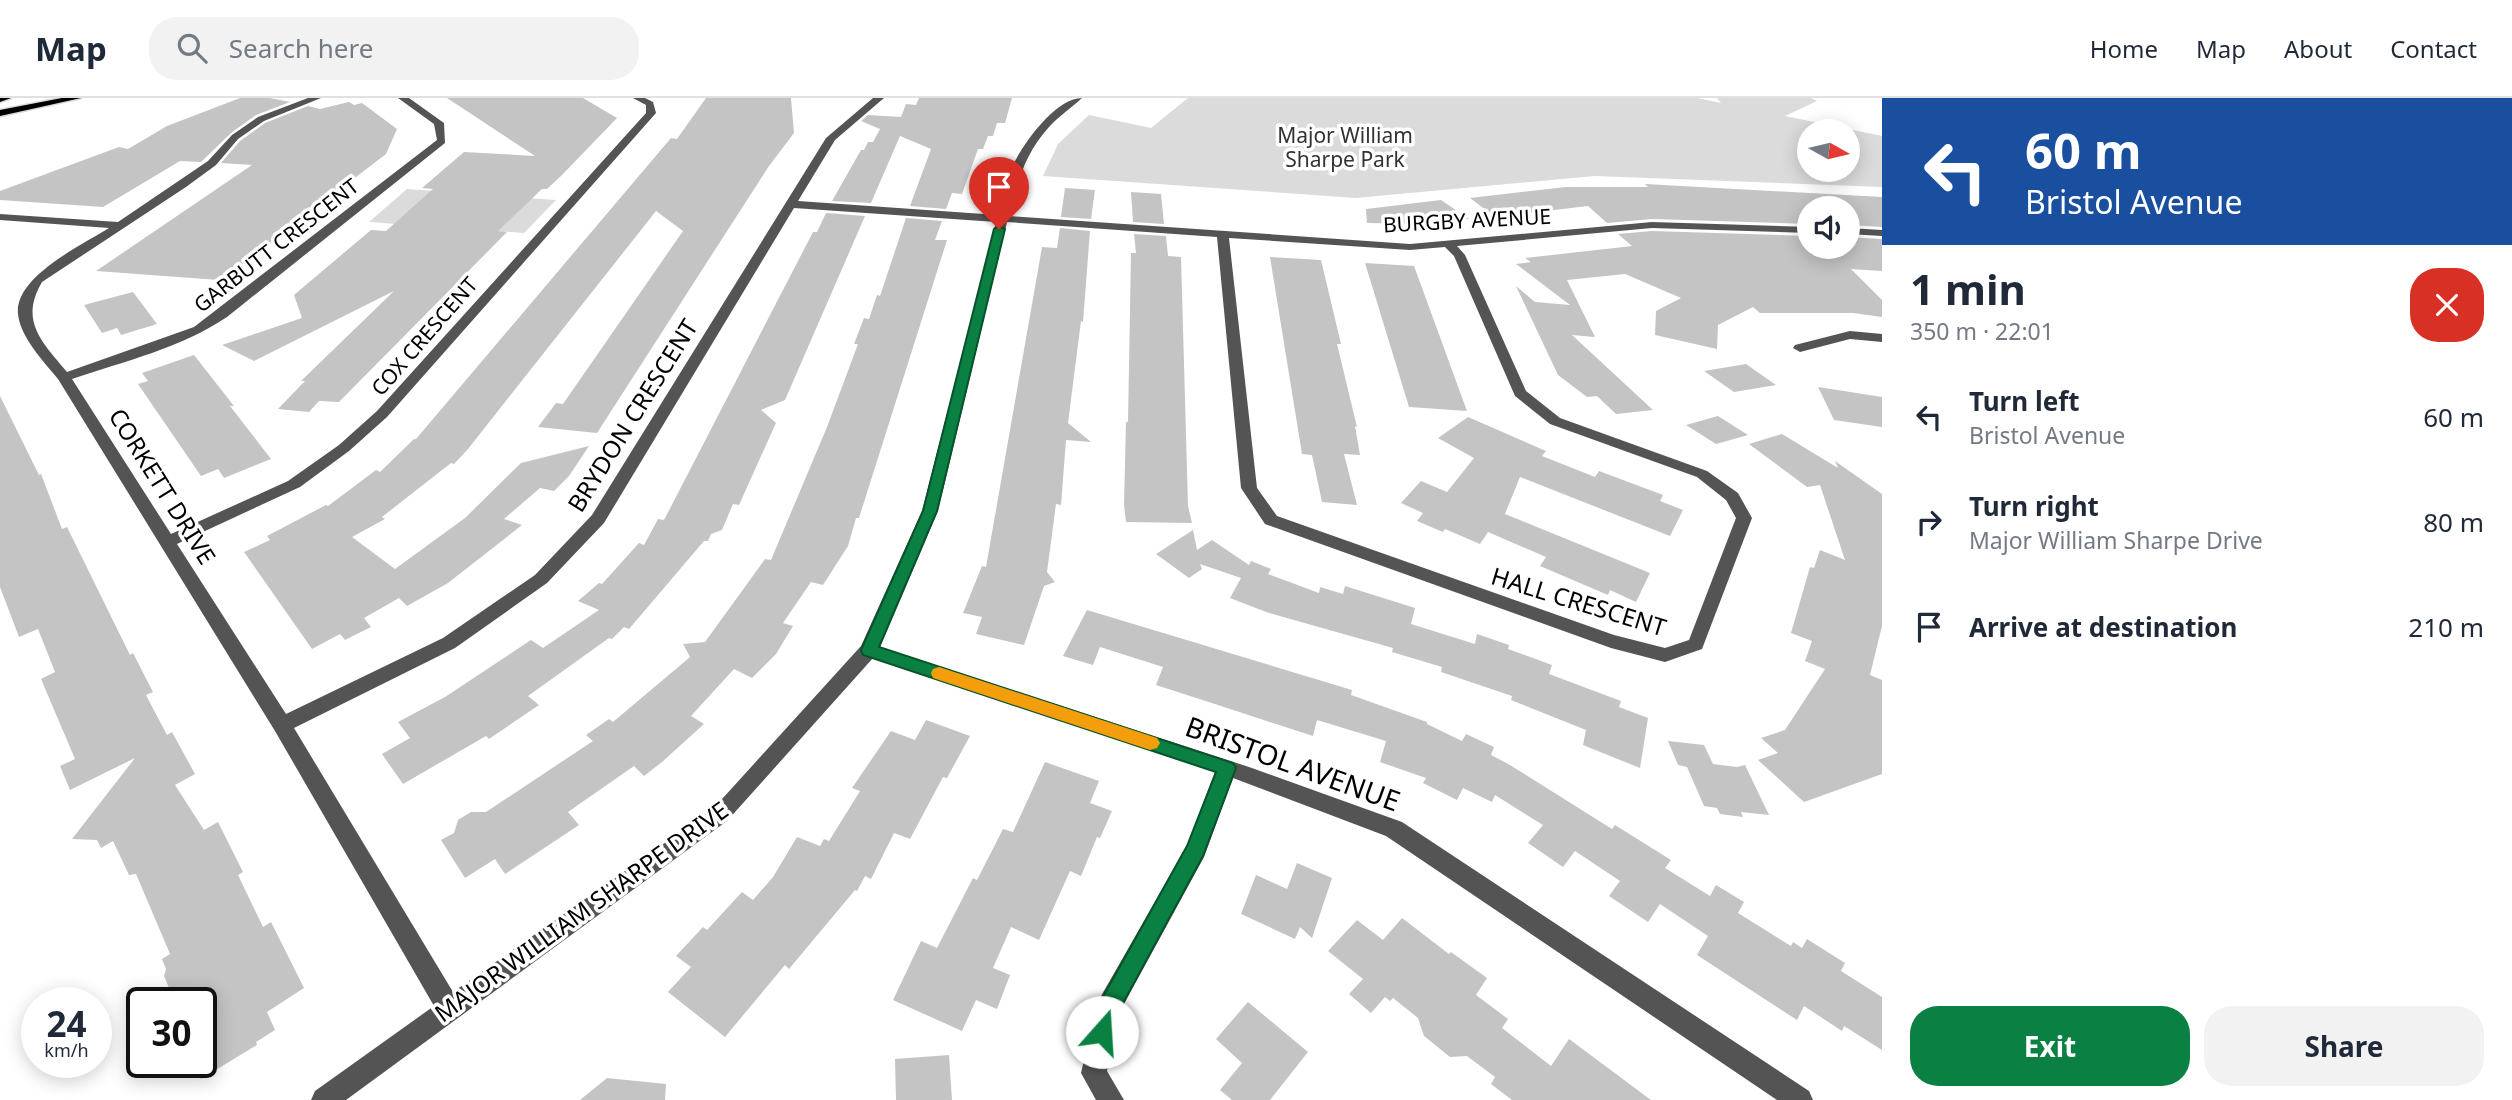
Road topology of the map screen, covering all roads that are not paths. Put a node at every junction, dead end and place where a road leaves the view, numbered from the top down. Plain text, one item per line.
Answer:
1 (6, 98) edge
2 (76, 98) edge
3 (316, 98) edge
4 (403, 98) edge
5 (638, 98) edge
6 (879, 98) edge
7 (1077, 98) edge
8 (0, 99) edge
9 (0, 113) edge
10 (789, 204) junction
11 (0, 217) edge
12 (1002, 219) junction
13 (118, 225) junction
14 (1797, 230) edge
15 (1860, 232) edge
16 (1882, 233) edge
17 (1223, 236) junction
18 (1448, 244) junction
19 (1882, 338) edge
20 (1800, 348) dead end
21 (64, 377) junction
22 (166, 542) junction
23 (869, 650) junction
24 (282, 725) junction
25 (1227, 768) junction
26 (449, 1008) junction
27 (324, 1100) edge
28 (1111, 1100) edge
29 (1800, 1100) edge

1 - 8 main road
2 - 9 main road
3 - 13 street, CORKETT DRIVE
4 - 21 street, GARBUTT CRESCENT
5 - 22 street, COX CRESCENT
6 - 10 street, BRYDON CRESCENT
7 - 12 street, MAJOR WILLIAM SHARPE DRIVE
10 - 12 street, BURGBY AVENUE
10 - 24 street, BRYDON CRESCENT
11 - 13 street
12 - 17 street, BURGBY AVENUE
12 - 23 street, MAJOR WILLIAM SHARPE DRIVE
13 - 21 street, CORKETT DRIVE
14 - 18 street, BURGBY AVENUE
15 - 16 street
17 - 18 street, BURGBY AVENUE
17 - 18 street, HALL CRESCENT
19 - 20 street
21 - 22 street, CORKETT DRIVE
22 - 24 street, CORKETT DRIVE
23 - 25 street, BRISTOL AVENUE
23 - 26 street, MAJOR WILLIAM SHARPE DRIVE
24 - 26 street, CORKETT DRIVE
25 - 28 street
25 - 29 street, BRISTOL AVENUE
26 - 27 street, MAJOR WILLIAM SHARPE DRIVE

